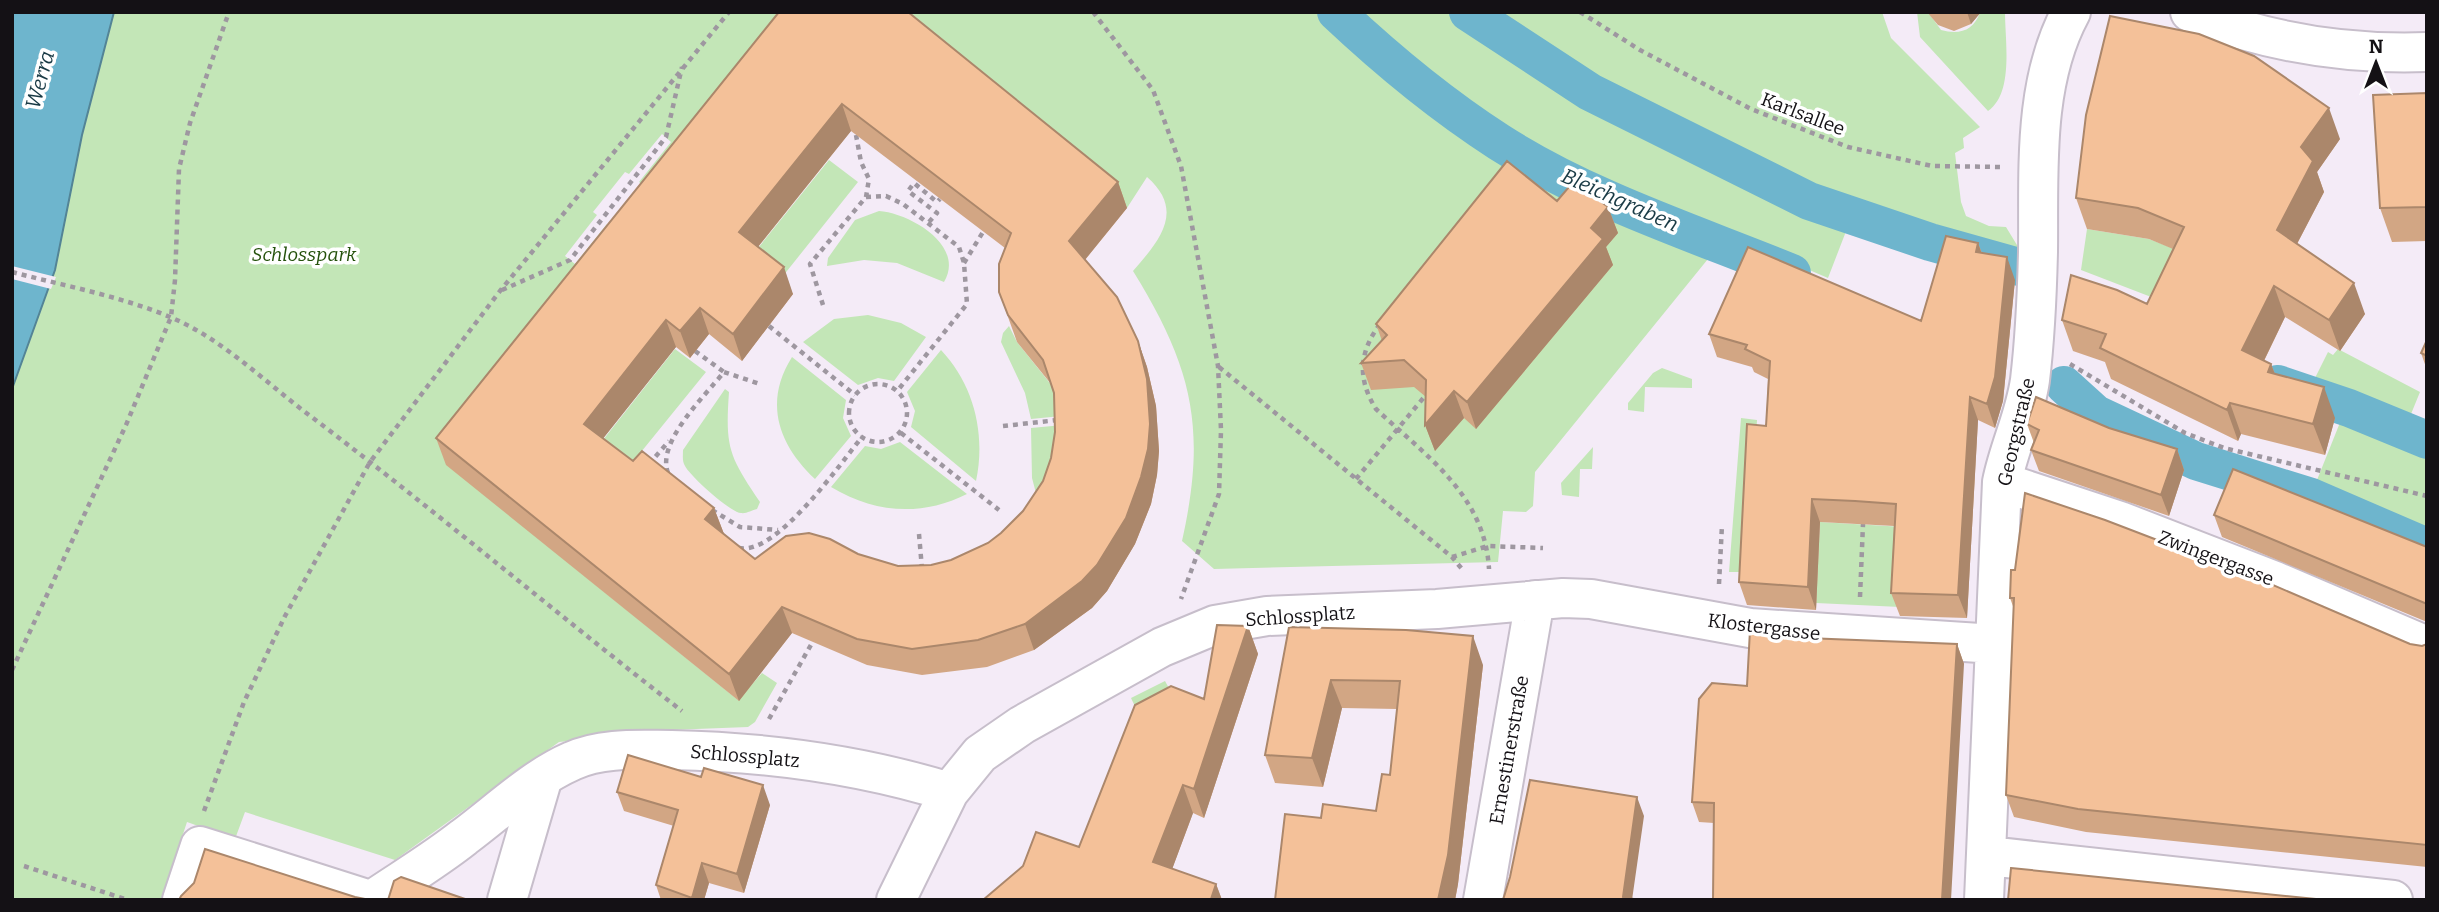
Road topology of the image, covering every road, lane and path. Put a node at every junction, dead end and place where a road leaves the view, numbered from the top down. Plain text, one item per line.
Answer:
1 (229, 12) edge
2 (729, 12) edge
3 (1093, 12) edge
4 (1580, 12) edge
5 (2071, 12) edge
6 (2190, 12) edge
7 (2427, 52) edge
8 (682, 66) junction
9 (856, 135) edge
10 (2038, 168) junction
11 (866, 197) junction
12 (940, 199) edge
13 (929, 222) junction
14 (983, 232) edge
15 (964, 263) junction
16 (12, 272) edge
17 (500, 291) junction
18 (823, 305) dead end
19 (171, 317) junction
20 (1385, 317) edge
21 (768, 326) dead end
22 (695, 351) dead end
23 (1218, 366) junction
24 (2031, 369) junction
25 (724, 372) junction
26 (760, 384) dead end
27 (898, 390) junction
28 (855, 395) junction
29 (1425, 396) edge
30 (1063, 420) edge
31 (1003, 426) dead end
32 (1397, 429) junction
33 (901, 432) junction
34 (862, 437) junction
35 (669, 441) junction
36 (370, 462) junction
37 (641, 473) edge
38 (1356, 479) junction
39 (677, 480) edge
40 (2002, 482) junction
41 (2427, 496) edge
42 (706, 505) edge
43 (999, 510) dead end
44 (1863, 524) edge
45 (1722, 525) dead end
46 (780, 530) junction
47 (919, 534) dead end
48 (1488, 546) junction
49 (734, 547) edge
50 (1543, 548) dead end
51 (1452, 557) junction
52 (923, 580) edge
53 (1535, 600) junction
54 (1492, 605) junction
55 (1740, 626) junction
56 (1858, 636) junction
57 (811, 643) edge
58 (1995, 644) junction
59 (2427, 646) edge
60 (1162, 647) junction
61 (12, 670) edge
62 (786, 686) dead end
63 (686, 714) dead end
64 (543, 777) junction
65 (949, 792) junction
66 (200, 846) junction
67 (1988, 856) junction
68 (24, 866) dead end
69 (128, 900) edge
70 (182, 900) edge
71 (371, 900) edge
72 (507, 900) edge
73 (896, 900) edge
74 (1483, 900) edge
75 (1984, 900) edge
76 (2393, 900) edge

1 - 19 path
2 - 8 path
3 - 23 path
4 - 10 path, Karlsallee
5 - 10 street, Georgstraße
6 - 7 street
8 - 17 path
8 - 17 path
9 - 11 path
10 - 24 street, Georgstraße
11 - 13 path
11 - 18 path
12 - 13 path
13 - 15 path
14 - 15 path
15 - 27 path
16 - 19 path
17 - 36 path
19 - 36 path
19 - 61 path
20 - 32 path
21 - 28 path
22 - 25 path
23 - 38 path
23 - 60 path
24 - 40 street, Georgstraße
24 - 41 path
25 - 26 path
25 - 35 path
27 - 28 path
27 - 33 path
28 - 34 path
29 - 32 path
30 - 31 path
32 - 38 path
32 - 48 path
33 - 34 path
33 - 43 path
34 - 46 path
35 - 37 path
35 - 39 path
36 - 63 path
36 - 66 path
38 - 51 path
40 - 58 street, Georgstraße
40 - 59 street, Zwingergasse
42 - 46 path
44 - 56 path
45 - 55 path
46 - 49 path
47 - 52 path
48 - 50 path
48 - 51 path
48 - 54 path
51 - 54 path
53 - 54 street, Schlossplatz
53 - 55 street, Klostergasse
53 - 74 street, Ernestinerstraße
54 - 60 street, Schlossplatz
55 - 56 street, Klostergasse
56 - 58 street, Klostergasse
57 - 62 path
58 - 67 street, Georgstraße
60 - 65 street, Schlossplatz
64 - 65 street, Schlossplatz
64 - 71 street, Schlossplatz
64 - 72 street
65 - 73 street, Schlossplatz
66 - 70 street
66 - 71 street, Schlossplatz
67 - 75 street, Georgstraße
67 - 76 street
68 - 69 path

